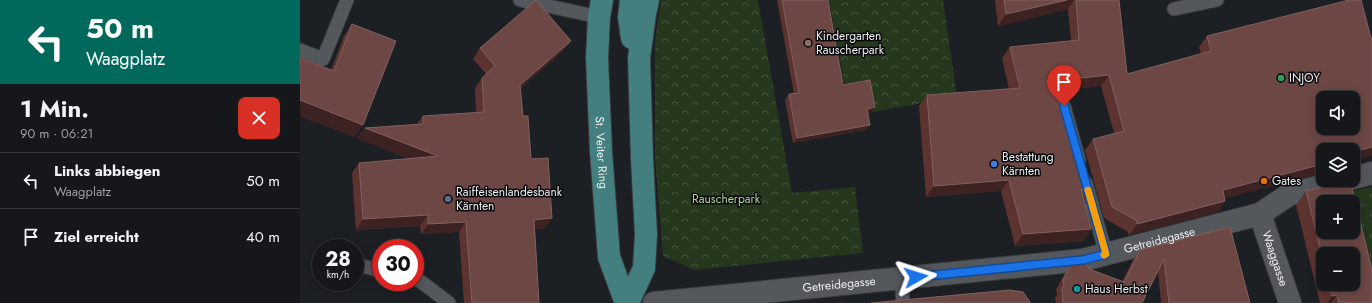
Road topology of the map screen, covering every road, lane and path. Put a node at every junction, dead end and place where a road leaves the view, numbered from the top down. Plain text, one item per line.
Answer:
1 (347, 0) edge
2 (520, 0) edge
3 (631, 0) edge
4 (648, 0) edge
5 (1217, 0) edge
6 (600, 8) edge
7 (1174, 9) dead end
8 (300, 50) edge
9 (639, 58) junction
10 (1064, 106) dead end
11 (1372, 174) edge
12 (1360, 177) edge
13 (1318, 187) edge
14 (1260, 214) junction
15 (1106, 254) junction
16 (901, 278) junction
17 (424, 284) edge
18 (449, 303) edge
19 (627, 303) edge
20 (654, 303) edge
21 (903, 303) edge
22 (1290, 303) edge

1 - 8 lane
2 - 6 lane
3 - 9 main road, St. Veiter Ring
4 - 9 main road, St. Veiter Ring
5 - 7 lane
6 - 19 main road, St. Veiter Ring
9 - 19 main road, St. Veiter Ring
10 - 15 lane
11 - 12 street
13 - 14 street, Getreidegasse
14 - 15 street, Getreidegasse
14 - 22 street, Waaggasse
15 - 16 street, Getreidegasse
16 - 20 street, Getreidegasse
16 - 21 lane
17 - 18 lane

